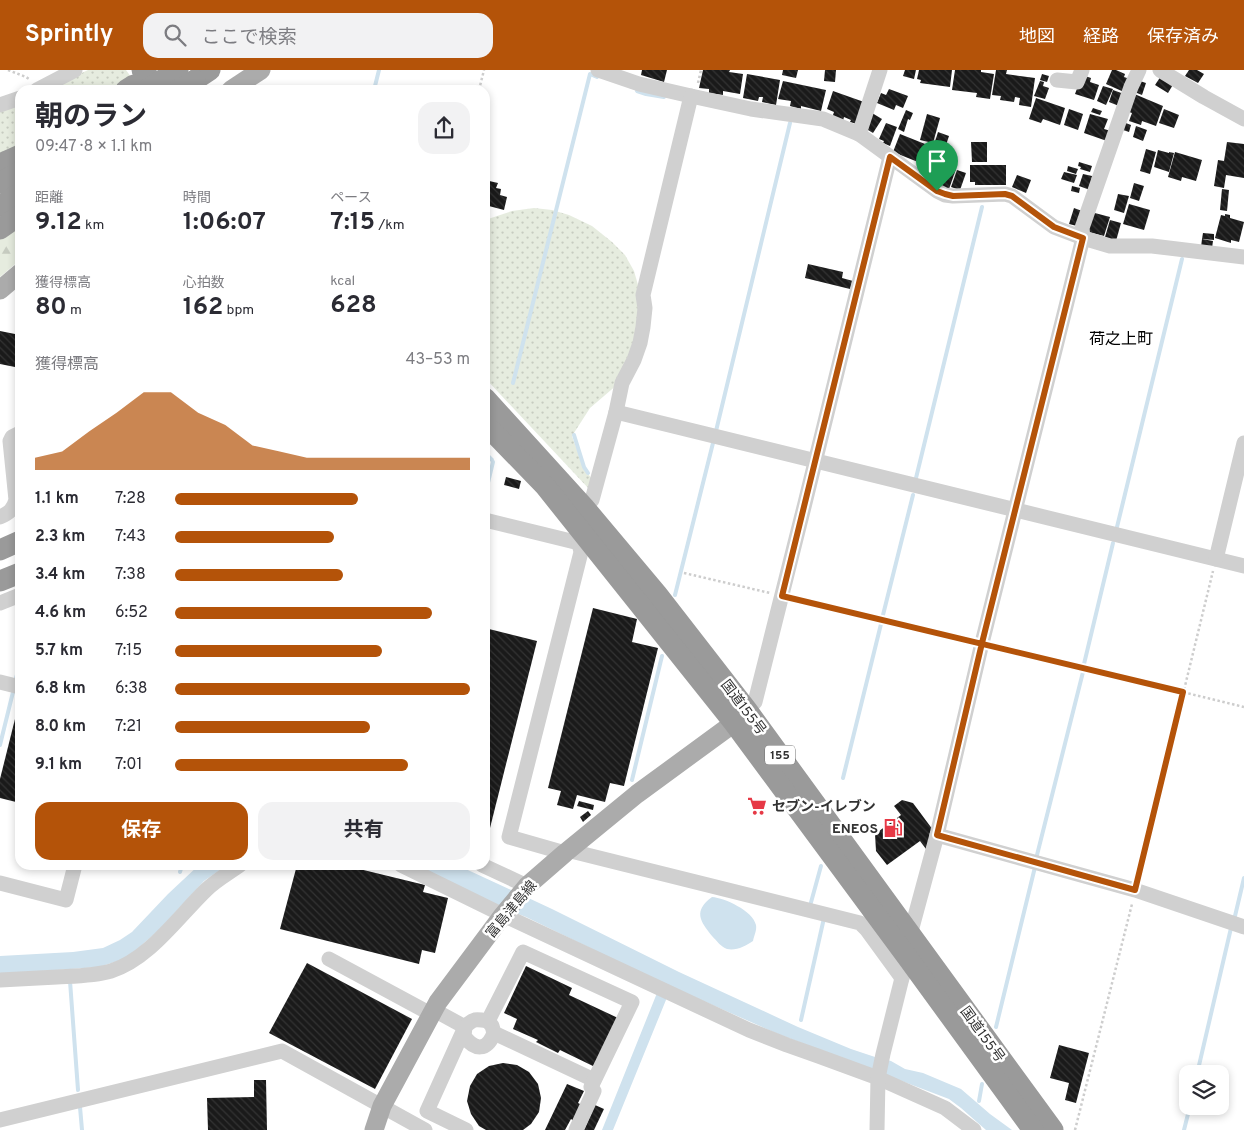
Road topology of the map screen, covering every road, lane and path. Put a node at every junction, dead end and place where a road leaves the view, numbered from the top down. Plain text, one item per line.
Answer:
1 (8, 70) edge
2 (75, 70) edge
3 (158, 70) edge
4 (166, 70) edge
5 (261, 70) edge
6 (484, 70) edge
7 (598, 70) edge
8 (880, 70) edge
9 (1082, 70) edge
10 (1139, 70) edge
11 (1160, 70) edge
12 (189, 80) edge
13 (1057, 80) dead end
14 (137, 84) edge
15 (35, 85) edge
16 (47, 85) edge
17 (239, 85) edge
18 (480, 85) edge
19 (691, 96) junction
20 (15, 100) edge
21 (0, 105) edge
22 (1244, 119) edge
23 (859, 134) junction
24 (15, 156) edge
25 (890, 157) junction
26 (0, 164) edge
27 (15, 174) edge
28 (0, 184) edge
29 (15, 196) edge
30 (0, 206) edge
31 (15, 218) edge
32 (0, 229) edge
33 (1083, 238) junction
34 (1244, 257) edge
35 (15, 277) edge
36 (0, 290) edge
37 (490, 404) edge
38 (616, 412) junction
39 (490, 429) edge
40 (15, 436) edge
41 (1244, 443) edge
42 (815, 462) junction
43 (15, 490) edge
44 (15, 504) edge
45 (584, 507) junction
46 (1015, 510) junction
47 (0, 517) edge
48 (490, 521) edge
49 (15, 530) edge
50 (0, 535) edge
51 (583, 540) junction
52 (15, 543) edge
53 (0, 550) edge
54 (15, 560) edge
55 (1216, 560) junction
56 (0, 566) edge
57 (1244, 566) edge
58 (684, 573) dead end
59 (15, 575) edge
60 (0, 581) edge
61 (782, 596) junction
62 (15, 597) edge
63 (0, 603) edge
64 (982, 643) junction
65 (0, 682) edge
66 (15, 686) edge
67 (1183, 692) junction
68 (1244, 707) edge
69 (741, 716) junction
70 (937, 835) junction
71 (566, 852) junction
72 (490, 869) edge
73 (74, 870) edge
74 (233, 870) edge
75 (411, 870) edge
76 (0, 883) edge
77 (527, 886) junction
78 (1135, 890) junction
79 (503, 914) junction
80 (1244, 927) edge
81 (910, 935) junction
82 (907, 957) junction
83 (329, 958) dead end
84 (902, 978) junction
85 (0, 980) edge
86 (432, 1012) junction
87 (465, 1027) junction
88 (491, 1027) junction
89 (878, 1078) junction
90 (594, 1080) junction
91 (382, 1106) junction
92 (0, 1120) edge
93 (374, 1130) edge
94 (425, 1130) edge
95 (466, 1130) edge
96 (576, 1130) edge
97 (877, 1130) edge
98 (974, 1130) edge
99 (1033, 1130) edge
100 (1053, 1130) edge
101 (1075, 1130) edge

1 - 15 path
2 - 16 street
3 - 14 highway
4 - 12 highway
5 - 17 main road
6 - 18 path
7 - 19 street
8 - 23 street
9 - 13 street
10 - 33 street
11 - 22 street
12 - 14 highway, bridge
19 - 23 street
19 - 38 street
20 - 21 street
23 - 25 street
24 - 26 highway
25 - 33 street
25 - 42 street
27 - 28 highway
29 - 30 highway
31 - 32 highway
33 - 34 street
33 - 46 street
35 - 36 main road
37 - 45 highway, 国道155号 / 155
38 - 42 street
38 - 45 street
39 - 51 highway, 国道155号 / 155
40 - 43 street
41 - 55 street
42 - 46 street
42 - 61 street
44 - 47 street
45 - 69 highway, 国道155号 / 155
46 - 55 street
46 - 64 street
48 - 51 street
49 - 50 highway
51 - 69 highway, 国道155号 / 155
51 - 71 street
52 - 53 highway
54 - 56 highway
55 - 57 street
55 - 67 path
58 - 61 path
59 - 60 highway
61 - 64 path
61 - 69 street
62 - 63 street
64 - 67 path
64 - 70 street
65 - 66 street
67 - 68 path
67 - 78 path
69 - 71 main road, 富島津島線
69 - 81 highway, 国道155号 / 155
69 - 82 highway, 国道155号 / 155
70 - 78 street
70 - 81 street
71 - 77 main road, 富島津島線
71 - 84 street
72 - 77 street
73 - 76 street
74 - 85 street
75 - 79 street
77 - 79 main road, 富島津島線
78 - 80 street
78 - 101 path
79 - 86 main road, 富島津島線
79 - 89 street
81 - 100 highway, 国道155号 / 155
82 - 84 street
82 - 99 highway, 国道155号 / 155
83 - 86 street
84 - 89 street
86 - 87 street
86 - 91 main road, 富島津島線
87 - 88 street
87 - 88 street
87 - 95 street
88 - 90 street
88 - 90 street
89 - 97 street
89 - 98 street
90 - 96 street
91 - 92 street
91 - 93 main road, 富島津島線
91 - 94 street

